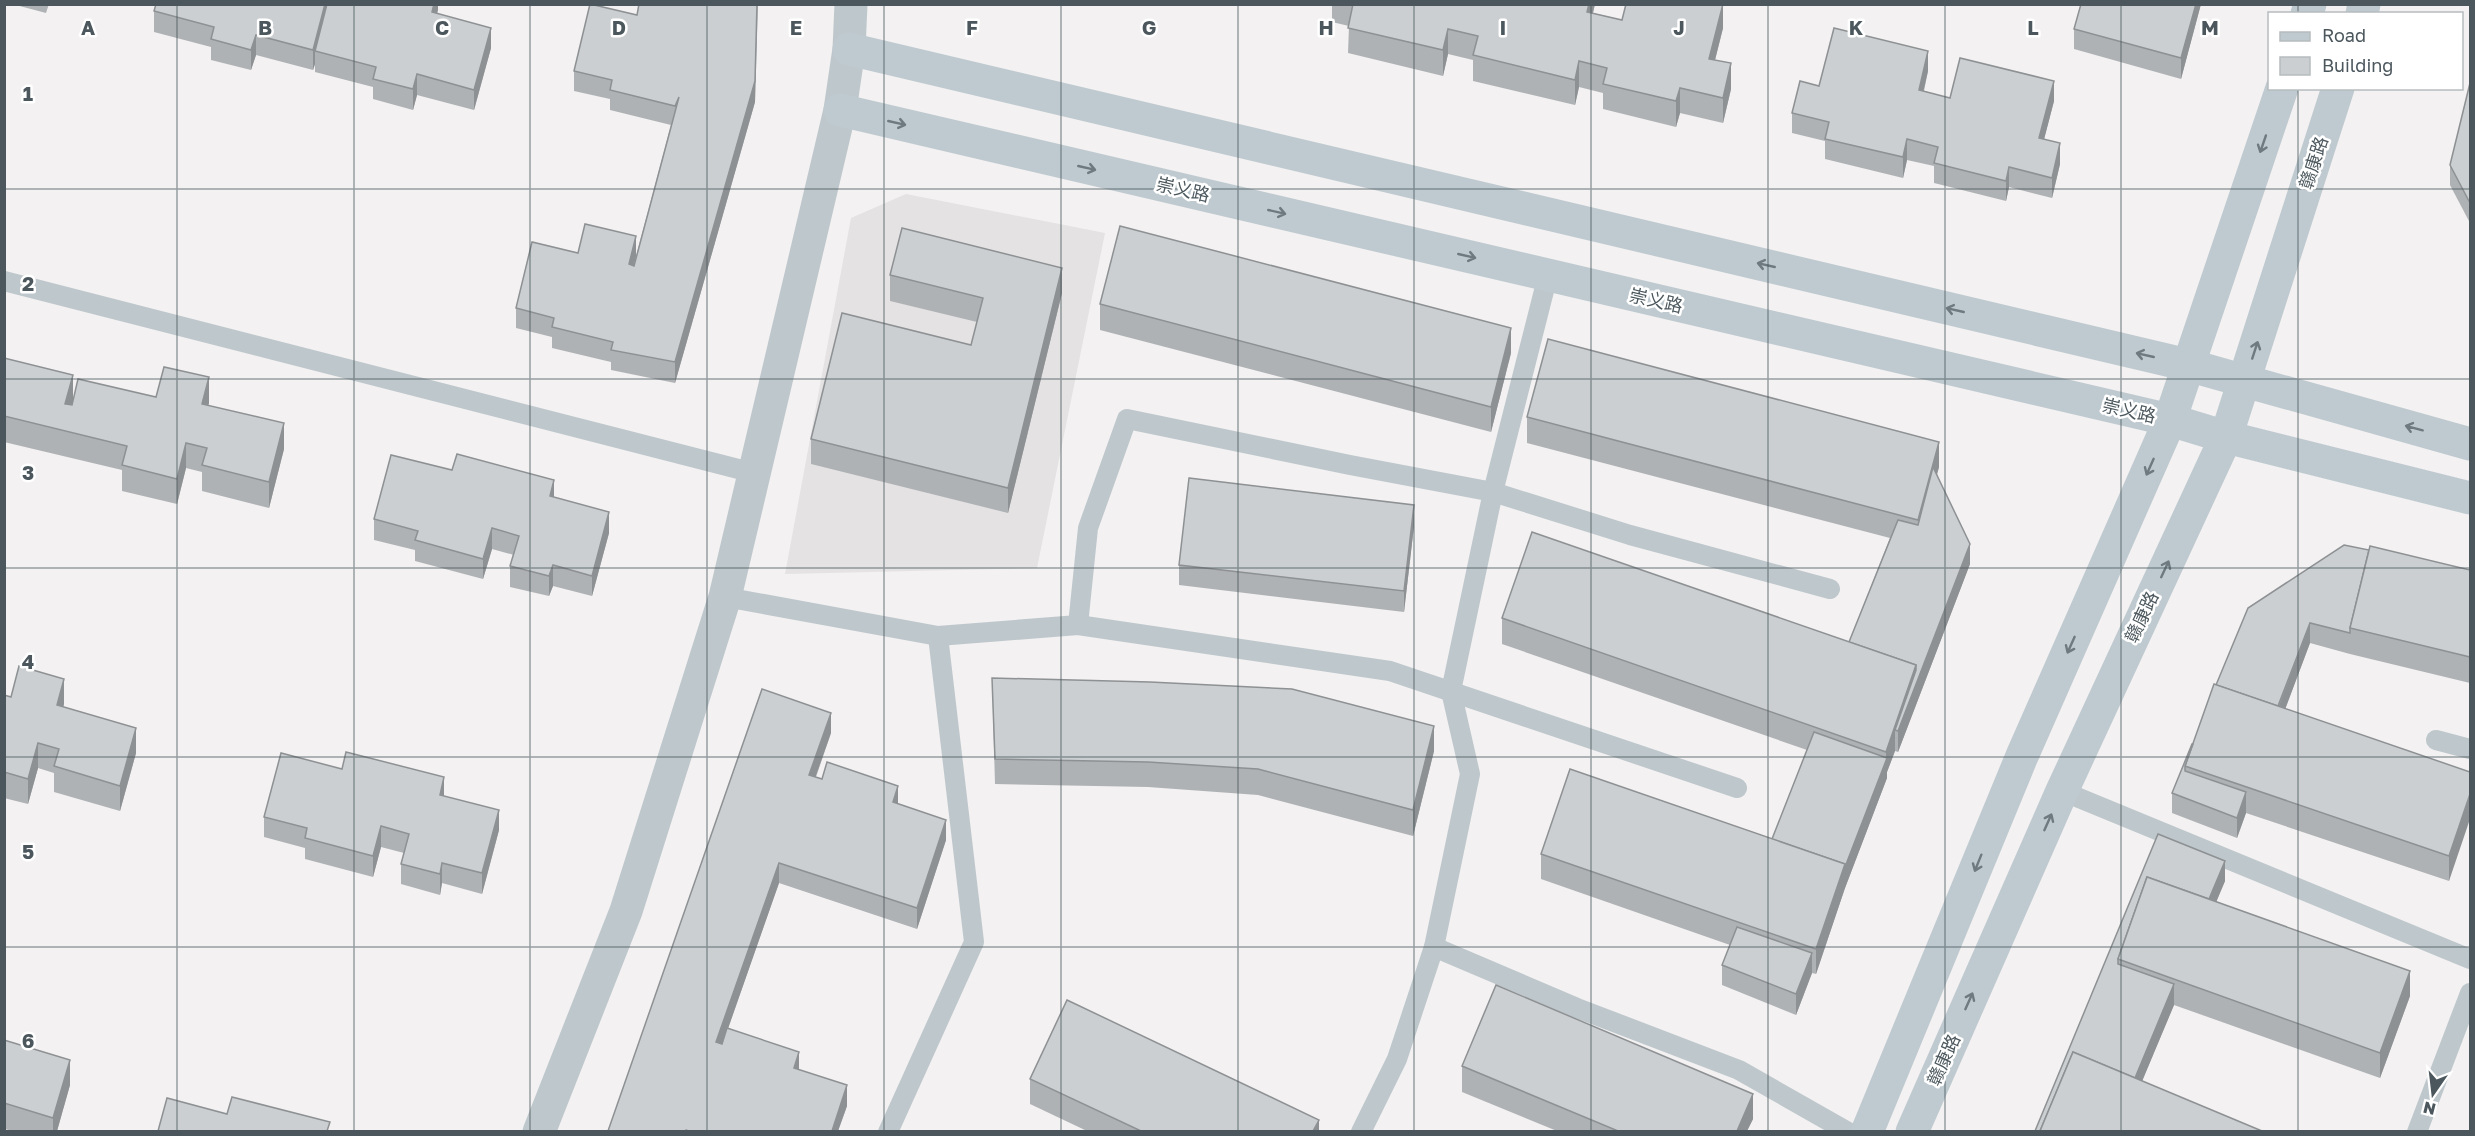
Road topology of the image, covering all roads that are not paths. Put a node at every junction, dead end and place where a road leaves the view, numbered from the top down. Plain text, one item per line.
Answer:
1 (851, 4) edge
2 (849, 49) junction
3 (2281, 90) edge
4 (2337, 90) edge
5 (840, 110) junction
6 (1548, 275) junction
7 (4, 281) edge
8 (2188, 365) junction
9 (2245, 382) junction
10 (2170, 420) junction
11 (2226, 437) junction
12 (2470, 444) edge
13 (754, 473) junction
14 (1493, 492) junction
15 (2470, 498) edge
16 (1830, 589) dead end
17 (724, 597) junction
18 (1078, 625) junction
19 (938, 636) junction
20 (1451, 691) junction
21 (2436, 740) dead end
22 (2470, 749) edge
23 (1737, 788) dead end
24 (2061, 791) junction
25 (1434, 947) junction
26 (2470, 959) edge
27 (2470, 993) edge
28 (539, 1131) edge
29 (888, 1131) edge
30 (1361, 1131) edge
31 (1848, 1131) edge
32 (1867, 1131) edge
33 (1912, 1131) edge
34 (2417, 1131) edge

1 - 2 street
2 - 5 street
8 -> 2 main road
3 -> 8 main road
9 -> 4 main road, 赣康路
5 -> 6 main road, 崇义路
5 - 13 street
6 - 10 main road, 崇义路
6 - 14 lane
7 - 13 lane
8 - 9 main road
8 - 10 main road
9 - 11 main road, 赣康路
12 -> 9 main road
10 - 11 main road, 崇义路
10 -> 32 main road
11 - 15 main road, 崇义路
24 -> 11 main road, 赣康路
13 - 17 street
14 - 16 lane
14 - 18 lane
14 - 20 lane
17 - 19 lane
17 - 28 street
18 - 19 lane
18 - 20 lane
19 - 29 lane
20 - 23 lane
20 - 25 lane
21 - 22 lane
24 - 26 lane
33 -> 24 main road, 赣康路
25 - 30 lane
25 - 31 lane
27 - 34 lane

